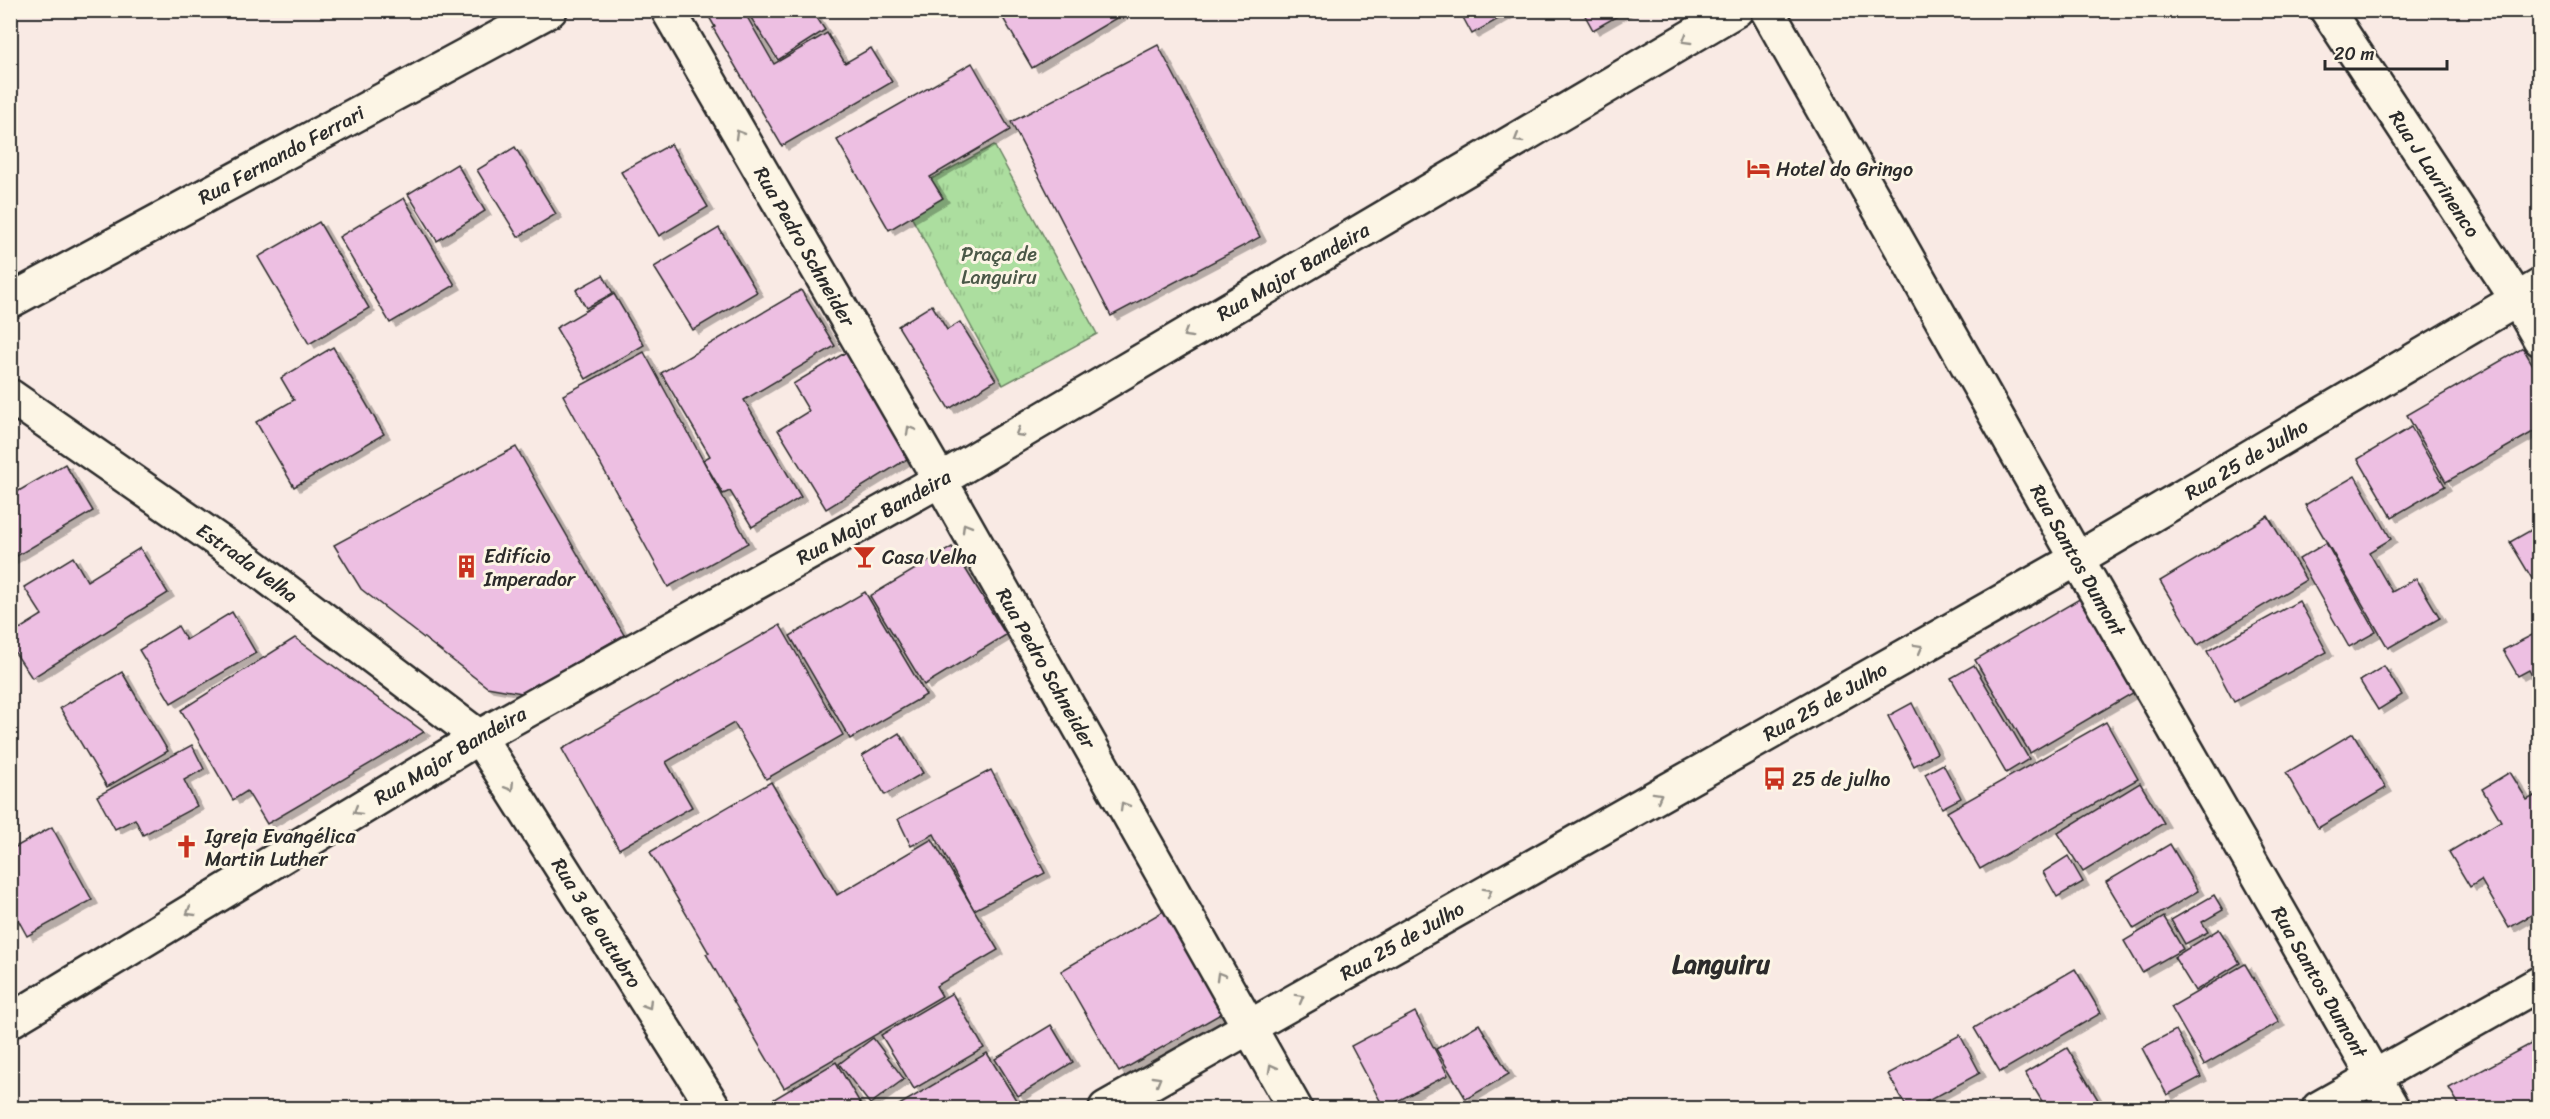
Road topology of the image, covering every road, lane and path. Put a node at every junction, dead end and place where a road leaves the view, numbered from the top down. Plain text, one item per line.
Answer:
1 (550, 10) edge
2 (668, 10) edge
3 (1736, 10) edge
4 (1767, 10) edge
5 (2327, 10) edge
6 (2528, 292) edge
7 (10, 301) edge
8 (2540, 339) edge
9 (10, 396) edge
10 (940, 480) junction
11 (2077, 559) junction
12 (479, 737) junction
13 (2540, 983) edge
14 (10, 1021) edge
15 (1249, 1027) junction
16 (2375, 1078) junction
17 (714, 1108) edge
18 (1106, 1108) edge
19 (1295, 1108) edge
20 (2319, 1108) edge
21 (2392, 1108) edge

1 - 7 main road, Rua Fernando Ferrari
10 -> 2 main road, Rua Pedro Schneider
3 -> 10 main road, Rua Major Bandeira
4 - 11 main road, Rua Santos Dumont
5 - 6 main road, Rua J Lavrinenco
6 - 8 main road, Rua J Lavrinenco
6 - 11 main road, Rua 25 de Julho
9 - 12 main road, Estrada Velha
10 - 12 main road, Rua Major Bandeira
15 -> 10 main road, Rua Pedro Schneider
15 -> 11 main road, Rua 25 de Julho
11 - 16 main road, Rua Santos Dumont
12 -> 14 main road, Rua Major Bandeira
12 -> 17 main road, Rua 3 de outubro
13 - 16 main road
18 -> 15 main road, Rua 25 de Julho
19 -> 15 main road, Rua Pedro Schneider
16 - 20 main road
16 - 21 main road, Rua Santos Dumont

